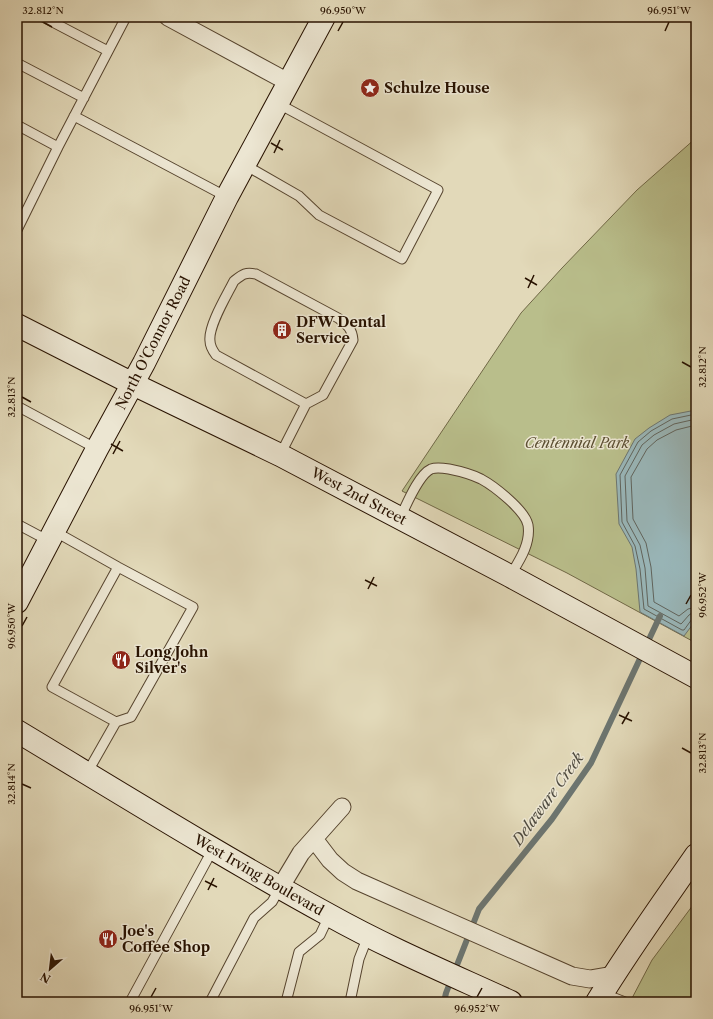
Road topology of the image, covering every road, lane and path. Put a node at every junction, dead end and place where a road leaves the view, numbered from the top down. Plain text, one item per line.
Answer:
1 (43, 17) edge
2 (126, 17) edge
3 (168, 17) edge
4 (324, 17) edge
5 (108, 52) junction
6 (17, 63) edge
7 (288, 82) junction
8 (84, 98) junction
9 (277, 103) junction
10 (74, 116) junction
11 (17, 125) edge
12 (58, 147) junction
13 (245, 165) junction
14 (227, 198) junction
15 (17, 230) edge
16 (17, 325) edge
17 (133, 384) junction
18 (306, 404) junction
19 (17, 406) edge
20 (97, 449) junction
21 (280, 455) junction
22 (400, 518) junction
23 (17, 524) edge
24 (52, 536) junction
25 (118, 567) junction
26 (510, 576) junction
27 (17, 602) edge
28 (696, 678) edge
29 (116, 722) junction
30 (17, 731) edge
31 (88, 773) junction
32 (342, 807) dead end
33 (314, 839) junction
34 (213, 849) junction
35 (696, 855) edge
36 (280, 888) junction
37 (329, 916) junction
38 (368, 936) junction
39 (604, 990) edge
40 (503, 998) edge
41 (130, 1002) edge
42 (210, 1002) edge
43 (286, 1002) edge
44 (350, 1002) edge
45 (625, 1002) edge

1 - 5 lane
2 - 5 lane
3 - 7 street
4 - 7 main road, North O'Connor Road
5 - 8 lane
6 - 8 lane
7 - 9 main road, North O'Connor Road
8 - 10 lane
9 - 13 main road, North O'Connor Road
9 - 13 lane
10 - 12 lane
10 - 14 lane
11 - 12 lane
12 - 15 lane
13 - 14 main road, North O'Connor Road
14 - 17 main road, North O'Connor Road
16 - 17 main road, West 2nd Street
17 - 20 main road, North O'Connor Road
17 - 21 main road, West 2nd Street
18 - 18 lane
18 - 21 lane
19 - 20 lane
20 - 24 main road, North O'Connor Road
21 - 22 main road, West 2nd Street
22 - 26 main road, West 2nd Street
22 - 26 lane
23 - 24 lane
24 - 25 lane
24 - 27 main road, North O'Connor Road
25 - 29 lane
25 - 29 lane
26 - 28 main road, West 2nd Street
29 - 31 lane
30 - 31 main road, West Irving Boulevard
31 - 34 main road, West Irving Boulevard
32 - 33 street
33 - 36 street
33 - 39 street
34 - 36 main road, West Irving Boulevard
34 - 41 lane
35 - 39 main road
36 - 37 main road, West Irving Boulevard
36 - 42 lane
37 - 38 main road, West Irving Boulevard
37 - 43 lane
38 - 40 main road, West Irving Boulevard
38 - 44 lane
39 - 45 lane

